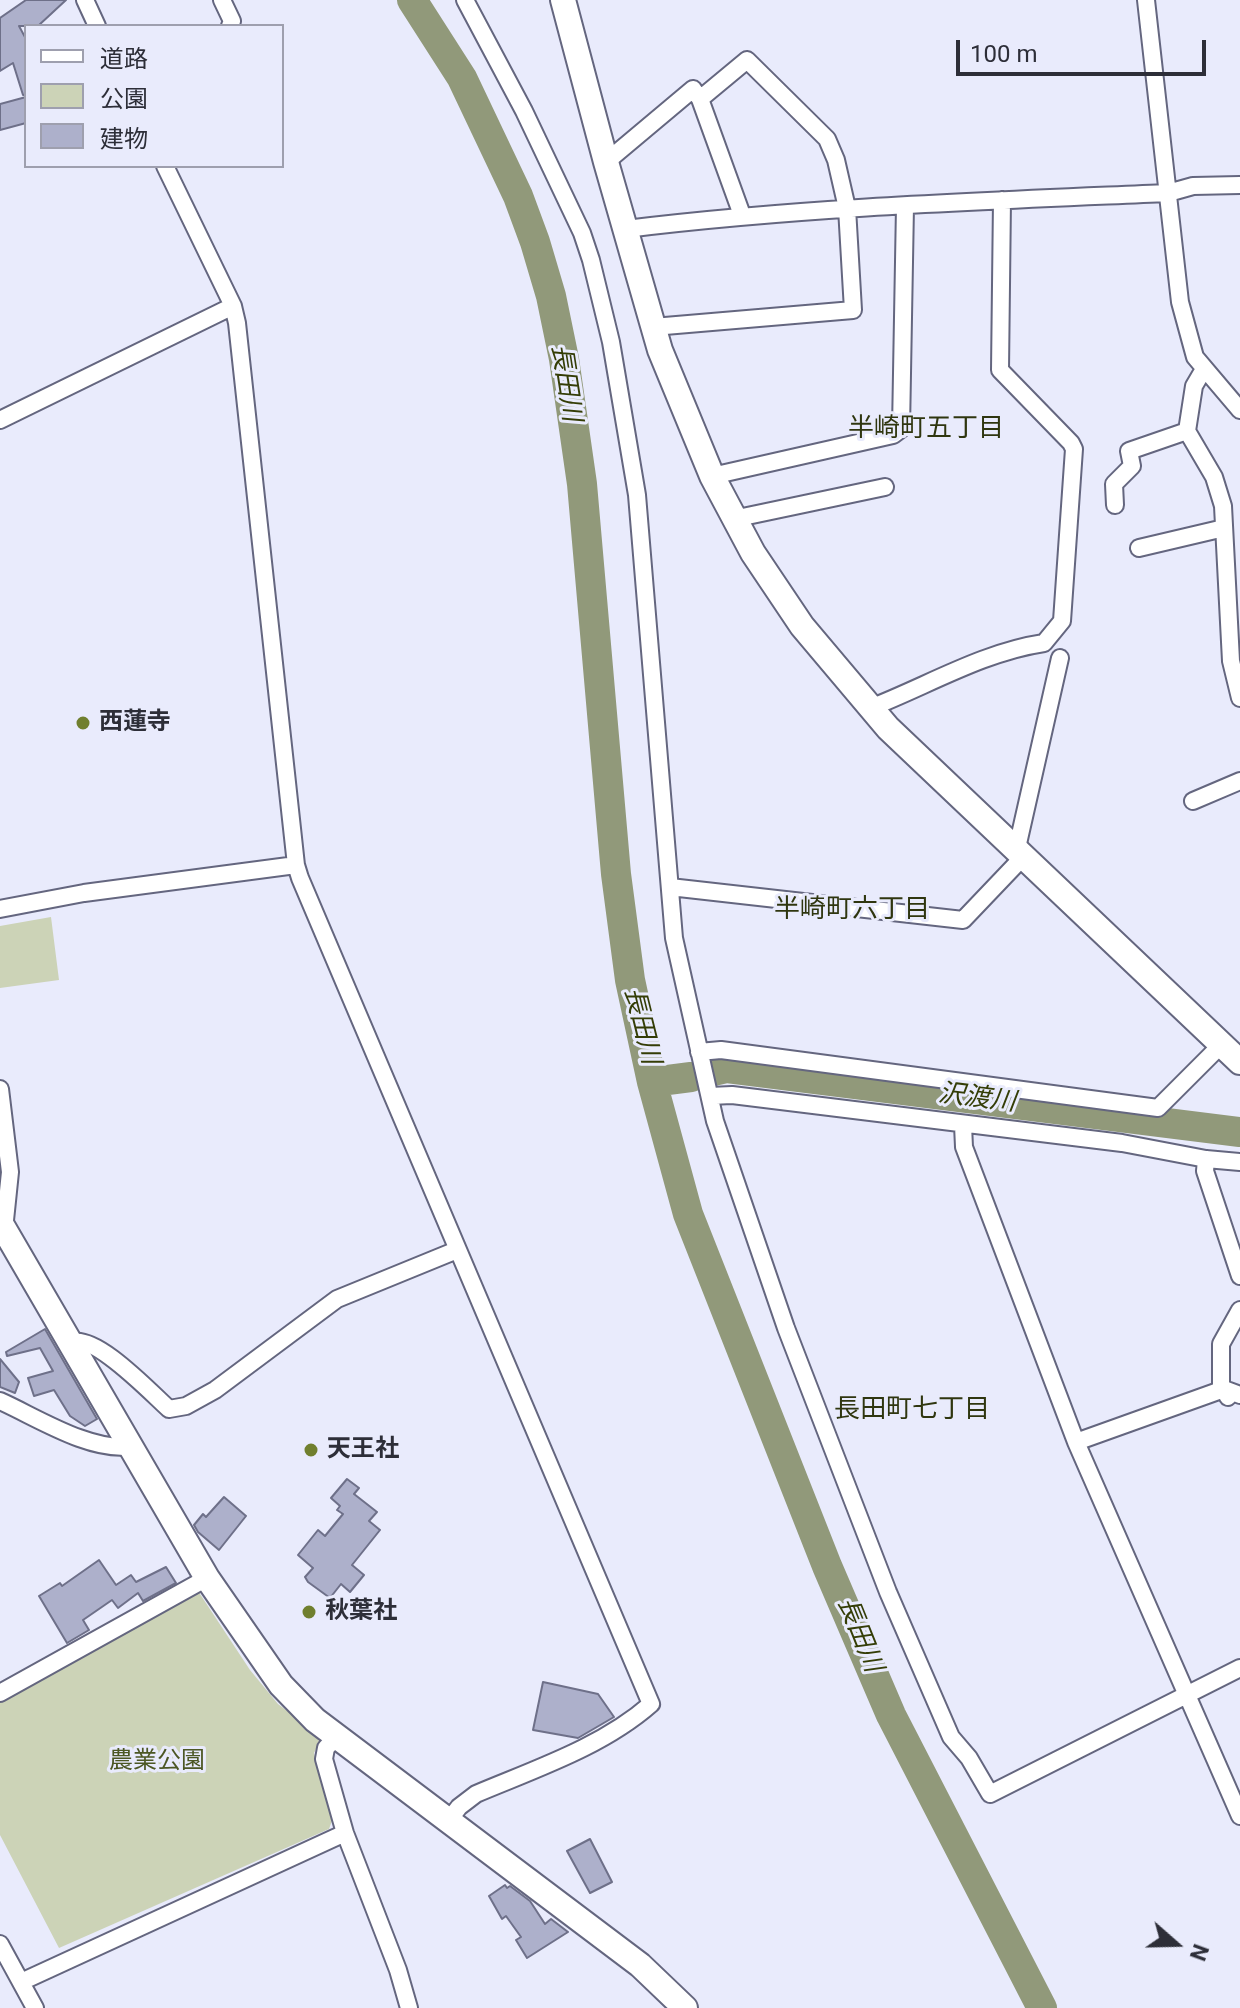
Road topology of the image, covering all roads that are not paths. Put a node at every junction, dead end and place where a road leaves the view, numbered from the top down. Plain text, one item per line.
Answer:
1 (85, 0) edge
2 (222, 0) edge
3 (465, 0) edge
4 (1146, 0) edge
5 (565, 1) edge
6 (96, 24) edge
7 (231, 24) edge
8 (700, 99) junction
9 (606, 162) junction
10 (166, 168) edge
11 (1240, 185) edge
12 (1168, 193) junction
13 (1002, 200) junction
14 (905, 206) junction
15 (847, 208) junction
16 (742, 215) junction
17 (626, 229) junction
18 (233, 306) junction
19 (653, 327) junction
20 (1204, 369) junction
21 (1240, 410) edge
22 (0, 420) edge
23 (1187, 431) junction
24 (712, 476) junction
25 (885, 487) dead end
26 (1115, 505) dead end
27 (733, 519) junction
28 (1224, 528) junction
29 (1139, 548) dead end
30 (1060, 658) dead end
31 (1240, 698) edge
32 (870, 708) junction
33 (1240, 781) edge
34 (1193, 801) dead end
35 (1020, 852) junction
36 (296, 865) junction
37 (670, 887) junction
38 (0, 909) edge
39 (1221, 1045) junction
40 (699, 1052) junction
41 (1240, 1062) edge
42 (0, 1089) edge
43 (710, 1096) junction
44 (963, 1125) junction
45 (1206, 1159) junction
46 (1240, 1162) edge
47 (2, 1226) edge
48 (457, 1250) junction
49 (1240, 1276) edge
50 (1240, 1310) edge
51 (71, 1343) junction
52 (1224, 1389) junction
53 (1240, 1395) edge
54 (0, 1401) edge
55 (1240, 1406) edge
56 (1076, 1442) junction
57 (130, 1446) junction
58 (207, 1578) junction
59 (1240, 1668) edge
60 (0, 1693) edge
61 (1185, 1694) junction
62 (337, 1736) junction
63 (1240, 1816) edge
64 (449, 1820) junction
65 (345, 1833) junction
66 (0, 1944) edge
67 (21, 1982) junction
68 (35, 2008) edge
69 (409, 2008) edge
70 (685, 2008) edge

1 - 6 street
2 - 7 street
3 - 37 street
4 - 12 street
5 - 9 street
8 - 9 street
8 - 15 street
8 - 16 street
9 - 17 street
10 - 18 street
11 - 12 street
12 - 13 street
12 - 20 street
13 - 14 street
13 - 32 street
14 - 15 street
14 - 24 street
15 - 16 street
15 - 19 street
16 - 17 street
17 - 19 street
18 - 22 street
18 - 36 street
19 - 24 street
20 - 21 street
20 - 23 street
23 - 26 street
23 - 28 street
24 - 27 street
25 - 27 street
27 - 32 street
28 - 29 street
28 - 31 street
30 - 35 street
32 - 35 street
33 - 34 street
35 - 37 street
35 - 39 street
36 - 38 street
36 - 48 street
37 - 40 street
39 - 40 street
39 - 41 street
40 - 43 street
42 - 47 street
43 - 44 street
43 - 61 street
44 - 45 street
44 - 56 street
45 - 46 street
45 - 49 street
47 - 51 street
48 - 51 street
48 - 64 street
50 - 52 street
51 - 57 street
52 - 53 street
52 - 55 street
52 - 56 street
54 - 57 street
56 - 61 street
57 - 58 street
58 - 60 street
58 - 62 street
59 - 61 street
61 - 63 street
62 - 64 street
62 - 65 street
64 - 70 street
65 - 67 street
65 - 69 street
66 - 67 street
67 - 68 street

